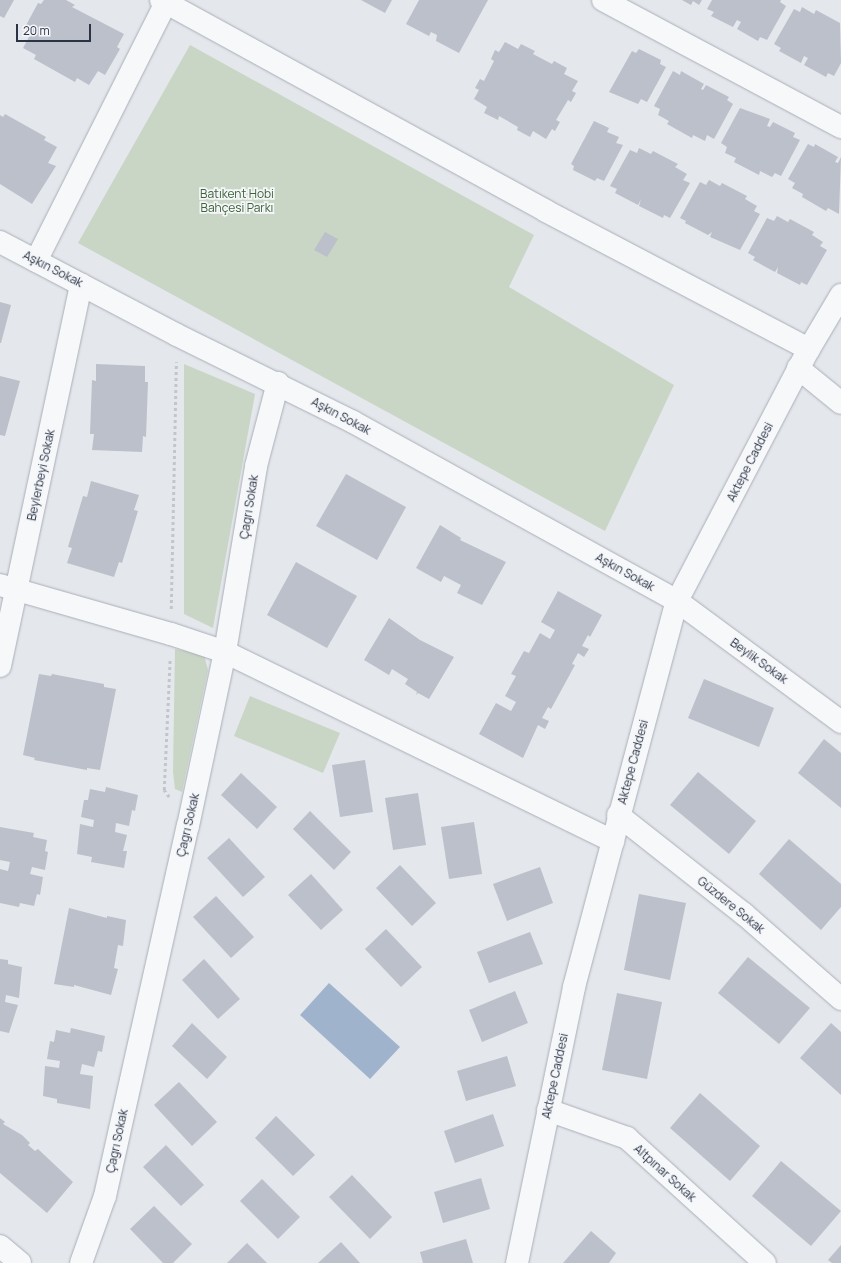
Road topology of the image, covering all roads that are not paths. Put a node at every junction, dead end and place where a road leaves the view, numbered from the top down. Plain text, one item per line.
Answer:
1 (603, 0) edge
2 (165, 1) edge
3 (841, 127) edge
4 (0, 242) edge
5 (36, 261) junction
6 (81, 284) junction
7 (841, 295) edge
8 (808, 348) junction
9 (798, 368) junction
10 (278, 384) junction
11 (841, 403) edge
12 (8, 588) edge
13 (677, 601) junction
14 (225, 652) junction
15 (0, 666) edge
16 (841, 722) edge
17 (618, 815) junction
18 (612, 842) junction
19 (841, 999) edge
20 (548, 1110) junction
21 (81, 1263) edge
22 (518, 1263) edge
23 (765, 1263) edge

1 - 3 street
2 - 5 street
2 - 8 street
4 - 5 street, Aşkın Sokak
5 - 6 street, Aşkın Sokak
6 - 10 street, Aşkın Sokak
6 - 12 street, Beylerbeyi Sokak
7 - 8 street, Aktepe Caddesi
8 - 9 street, Aktepe Caddesi
9 - 11 street
9 - 13 street, Aktepe Caddesi
10 - 13 street, Aşkın Sokak
10 - 14 street, Çagrı Sokak
12 - 14 street
12 - 15 street, Beylerbeyi Sokak
13 - 16 street, Beylik Sokak
13 - 17 street, Aktepe Caddesi
14 - 18 street
14 - 21 street, Çagrı Sokak
17 - 18 street, Aktepe Caddesi
17 - 19 street, Güzdere Sokak
18 - 20 street, Aktepe Caddesi
20 - 22 street, Aktepe Caddesi
20 - 23 street, Altpınar Sokak

